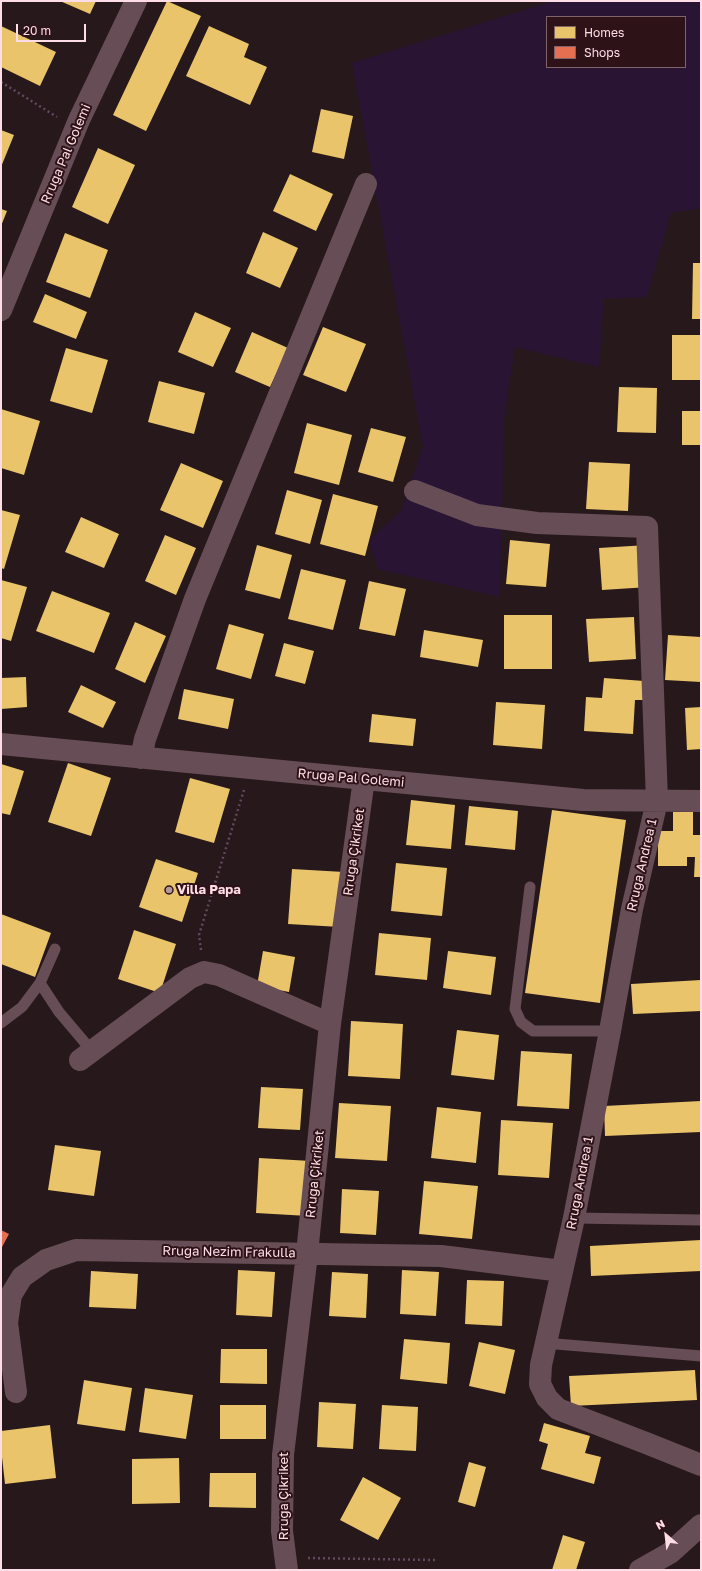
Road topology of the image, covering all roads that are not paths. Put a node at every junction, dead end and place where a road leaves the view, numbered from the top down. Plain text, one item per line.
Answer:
1 (136, 1) edge
2 (366, 184) dead end
3 (1, 310) edge
4 (416, 491) dead end
5 (1, 744) edge
6 (141, 758) junction
7 (364, 779) junction
8 (657, 801) junction
9 (701, 801) edge
10 (530, 887) dead end
11 (55, 949) dead end
12 (40, 983) junction
13 (1, 1023) edge
14 (330, 1024) junction
15 (610, 1031) junction
16 (86, 1056) joint
17 (574, 1218) junction
18 (701, 1220) edge
19 (307, 1254) junction
20 (562, 1270) junction
21 (544, 1343) junction
22 (701, 1356) edge
23 (16, 1392) dead end
24 (701, 1465) edge
25 (701, 1525) edge
26 (286, 1564) edge
27 (640, 1570) edge

1 - 3 street, Rruga Pal Golemi
2 - 6 street
4 - 8 street, Rruga Andrea 1
5 - 6 street, Rruga Pal Golemi
6 - 7 street, Rruga Pal Golemi
7 - 8 street, Rruga Pal Golemi
7 - 14 street, Rruga Çikriket
8 - 9 street, Rruga Pal Golemi
8 - 15 street, Rruga Andrea 1
10 - 15 lane
11 - 12 lane
12 - 13 lane
12 - 16 lane
14 - 16 street
14 - 19 street, Rruga Çikriket
15 - 17 street, Rruga Andrea 1
17 - 18 lane
17 - 20 street, Rruga Andrea 1
19 - 20 street, Rruga Nezim Frakulla
19 - 23 street, Rruga Nezim Frakulla
19 - 26 street, Rruga Çikriket
20 - 21 street, Rruga Andrea 1
21 - 22 lane
21 - 24 street, Rruga Andrea 1
25 - 27 street

